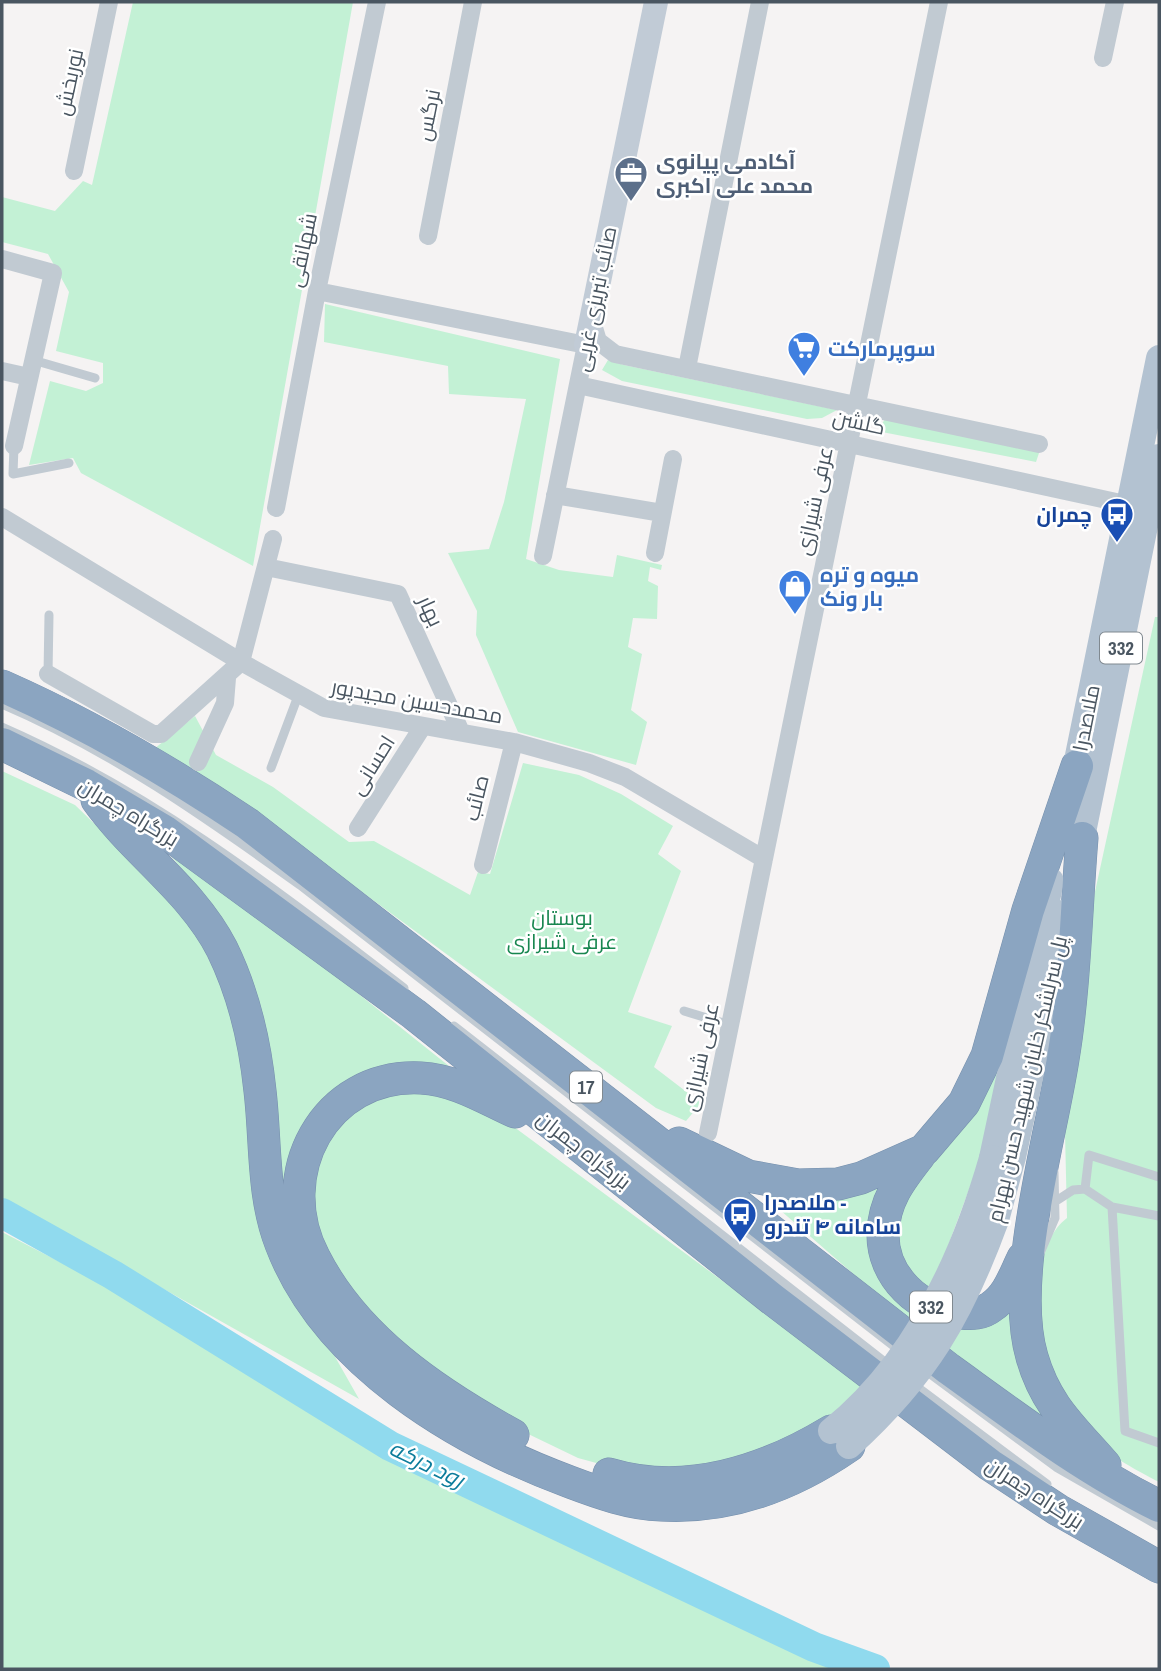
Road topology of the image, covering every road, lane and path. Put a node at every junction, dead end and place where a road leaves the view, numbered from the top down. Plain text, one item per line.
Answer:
1 (109, 2) edge
2 (377, 2) edge
3 (473, 2) edge
4 (656, 2) edge
5 (760, 2) edge
6 (939, 2) edge
7 (1115, 2) edge
8 (1103, 58) dead end
9 (74, 171) dead end
10 (428, 236) dead end
11 (2, 259) edge
12 (317, 291) junction
13 (591, 319) junction
14 (586, 345) junction
15 (1159, 358) edge
16 (687, 368) junction
17 (31, 369) junction
18 (2, 371) edge
19 (95, 378) dead end
20 (578, 385) junction
21 (857, 404) junction
22 (849, 442) junction
23 (1039, 444) dead end
24 (13, 446) joint
25 (1159, 457) edge
26 (673, 458) dead end
27 (69, 463) dead end
28 (555, 495) junction
29 (1129, 505) junction
30 (276, 508) dead end
31 (662, 513) junction
32 (2, 517) edge
33 (273, 539) dead end
34 (655, 554) dead end
35 (543, 556) dead end
36 (266, 567) junction
37 (49, 615) dead end
38 (241, 662) junction
39 (48, 674) joint
40 (226, 678) junction
41 (2, 686) edge
42 (298, 695) junction
43 (2, 704) edge
44 (423, 726) junction
45 (2, 727) edge
46 (461, 732) junction
47 (514, 742) junction
48 (2, 744) edge
49 (198, 762) dead end
50 (1077, 766) junction
51 (271, 768) dead end
52 (86, 785) junction
53 (358, 828) dead end
54 (1082, 838) junction
55 (764, 859) junction
56 (483, 865) dead end
57 (1054, 915) junction
58 (410, 992) dead end
59 (684, 1010) dead end
60 (443, 1018) dead end
61 (730, 1025) junction
62 (621, 1115) junction
63 (562, 1133) junction
64 (708, 1133) dead end
65 (1048, 1142) junction
66 (924, 1150) junction
67 (1159, 1177) edge
68 (1085, 1189) junction
69 (1056, 1201) junction
70 (1112, 1208) junction
71 (1159, 1216) edge
72 (1030, 1243) junction
73 (1027, 1275) junction
74 (840, 1438) junction
75 (1159, 1443) edge
76 (1126, 1490) junction
77 (1060, 1493) dead end
78 (1159, 1506) edge
79 (1159, 1526) edge
80 (1159, 1567) edge

1 - 9 street, نوربخش
2 - 12 street, شهانقی
3 - 10 street, نرگس
4 - 13 street, صائب تبریزی غربی
5 - 16 street
6 - 21 street, عرفی شیرازی
7 - 8 street
11 - 17 street
12 - 14 street
12 - 30 street, شهانقی
13 - 14 street, صائب تبریزی غربی
13 - 16 street, گلشن
14 - 20 street, صائب تبریزی غربی
15 - 29 main road, ملاصدرا / 332
16 - 21 street, گلشن
17 - 18 street
17 - 19 lane
17 - 24 street
20 - 22 street, گلشن
20 - 28 street, صائب تبریزی غربی
21 - 22 street, عرفی شیرازی
21 - 23 street, گلشن
22 - 29 street, گلشن
22 - 55 street, عرفی شیرازی
24 - 27 lane
25 - 54 main road, ملاصدرا / 332
26 - 31 street
28 - 31 street
28 - 35 street, صائب تبریزی غربی
29 - 50 main road, ملاصدرا / 332
31 - 34 street
32 - 38 street, محمدحسین مجیدپور
33 - 36 street
36 - 38 street
36 - 46 street, بهار
37 - 39 lane
38 - 40 street
38 - 42 street, محمدحسین مجیدپور
39 - 40 street
40 - 49 street
41 - 62 highway, 17
42 - 44 street, محمدحسین مجیدپور
42 - 51 lane
43 - 79 lane
44 - 46 street, محمدحسین مجیدپور
44 - 53 street, احسانی
45 - 58 lane
46 - 47 street, محمدحسین مجیدپور
47 - 55 street, محمدحسین مجیدپور
47 - 56 street, صائب
48 - 52 highway, بزرگراه چمران / 17
50 - 57 main road, ملاصدرا / 332
50 - 66 highway
52 - 63 highway, بزرگراه چمران / 17
52 - 74 highway
54 - 57 main road, ملاصدرا / 332
54 - 65 highway
55 - 61 street, عرفی شیرازی
57 - 74 main road, پل سرلشکر خلبان شهید حسن بهرام / 332, bridge
57 - 74 main road, پل سرلشکر خلبان شهید حسن بهرام / 332, bridge
59 - 61 lane
60 - 77 lane
61 - 64 street, عرفی شیرازی
62 - 66 highway
62 - 76 highway, 17
63 - 74 highway
63 - 80 highway, بزرگراه چمران / 17
65 - 69 lane
65 - 72 highway
66 - 72 highway
67 - 68 lane
68 - 69 lane
68 - 70 lane
69 - 73 lane
70 - 71 lane
70 - 75 lane
72 - 73 highway
73 - 76 highway
76 - 78 highway, 17

